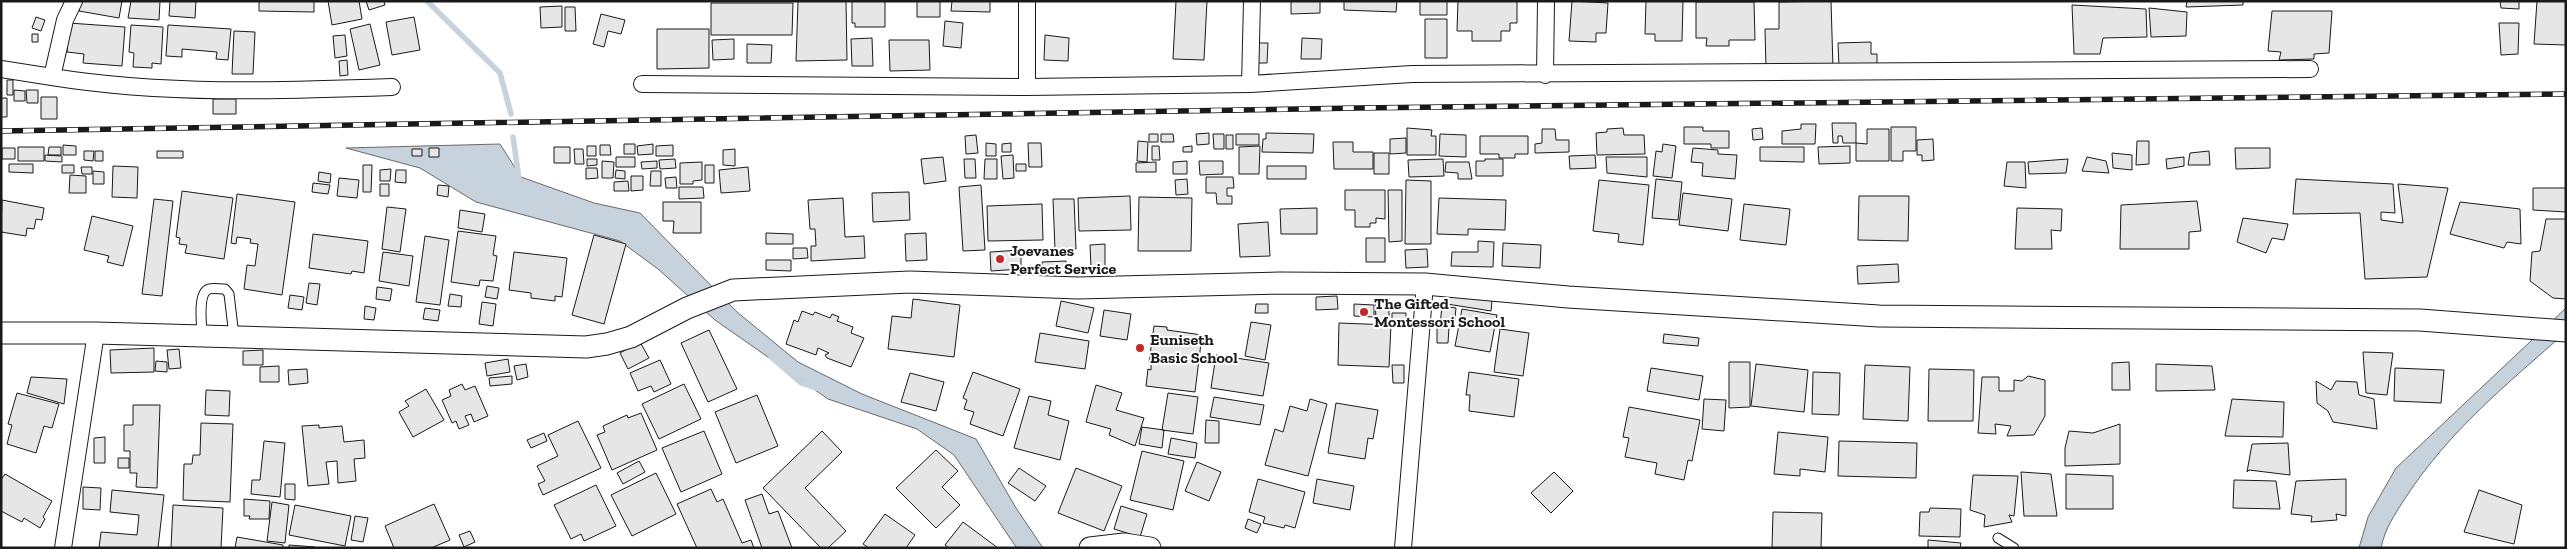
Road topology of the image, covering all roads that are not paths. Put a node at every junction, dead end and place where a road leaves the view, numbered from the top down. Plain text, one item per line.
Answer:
1 (74, 1) edge
2 (1028, 1) edge
3 (1252, 1) edge
4 (1546, 1) edge
5 (1, 69) edge
6 (2310, 69) dead end
7 (1545, 75) junction
8 (52, 77) junction
9 (642, 84) dead end
10 (1250, 84) junction
11 (392, 87) dead end
12 (1027, 87) junction
13 (1425, 284) junction
14 (2566, 331) edge
15 (1, 333) edge
16 (96, 333) junction
17 (202, 336) junction
18 (234, 337) junction
19 (1998, 538) dead end
20 (63, 548) edge
21 (1090, 548) edge
22 (1150, 548) edge
23 (1403, 548) edge
24 (2014, 548) edge

1 - 8 street
2 - 12 street
3 - 10 street
4 - 7 street
5 - 8 street
6 - 7 street
7 - 10 street
8 - 11 street
9 - 12 street
10 - 12 street
13 - 14 street
13 - 18 street
13 - 23 street
15 - 16 street
16 - 17 street
16 - 20 street
17 - 18 street
17 - 18 lane
19 - 24 lane
21 - 22 street

